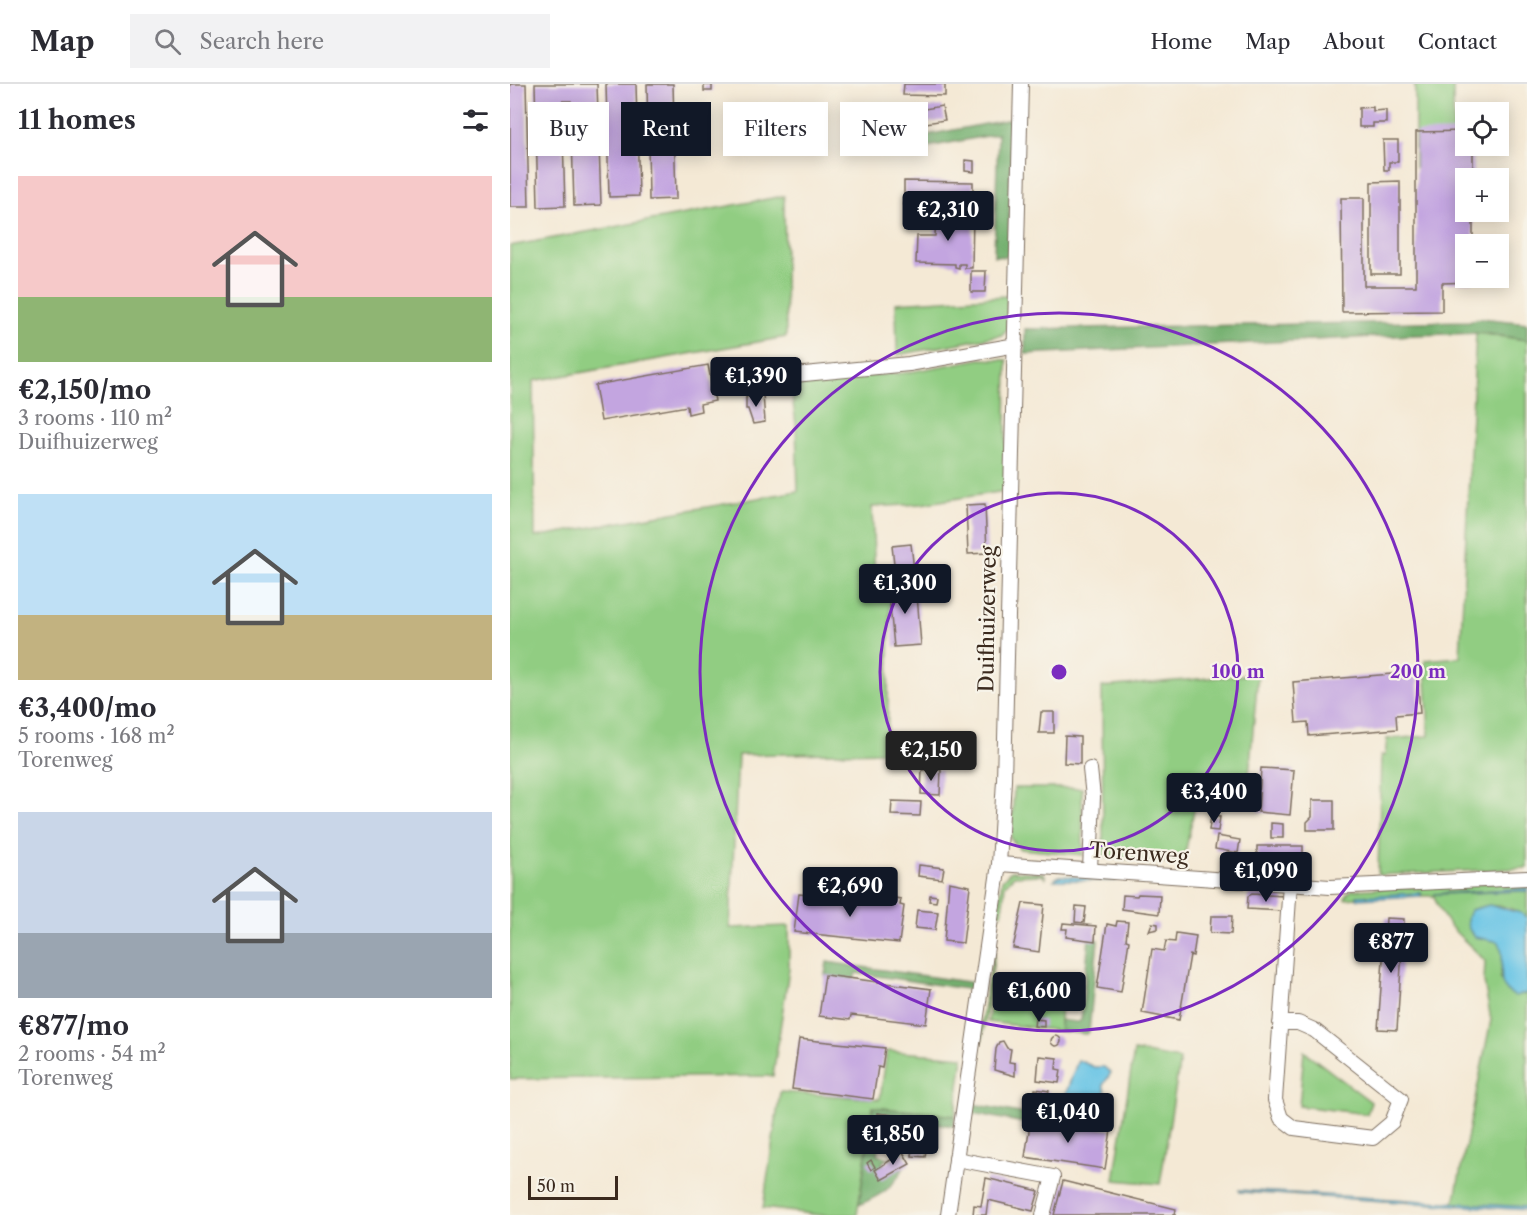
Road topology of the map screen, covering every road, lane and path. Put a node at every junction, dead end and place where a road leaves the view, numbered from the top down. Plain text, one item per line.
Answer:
1 (1021, 84) edge
2 (1016, 345) junction
3 (794, 375) dead end
4 (1090, 769) dead end
5 (999, 864) junction
6 (1090, 870) junction
7 (1527, 878) edge
8 (1290, 884) junction
9 (1280, 1023) junction
10 (956, 1160) junction
11 (948, 1215) edge
12 (1043, 1215) edge

1 - 2 street, Duifhuizerweg
2 - 3 street
2 - 5 street, Duifhuizerweg
4 - 6 street
5 - 6 street, Torenweg
5 - 10 street, Duifhuizerweg
6 - 8 street, Torenweg
7 - 8 street, Torenweg
8 - 9 street
9 - 9 street
10 - 11 street, Duifhuizerweg
10 - 12 street

